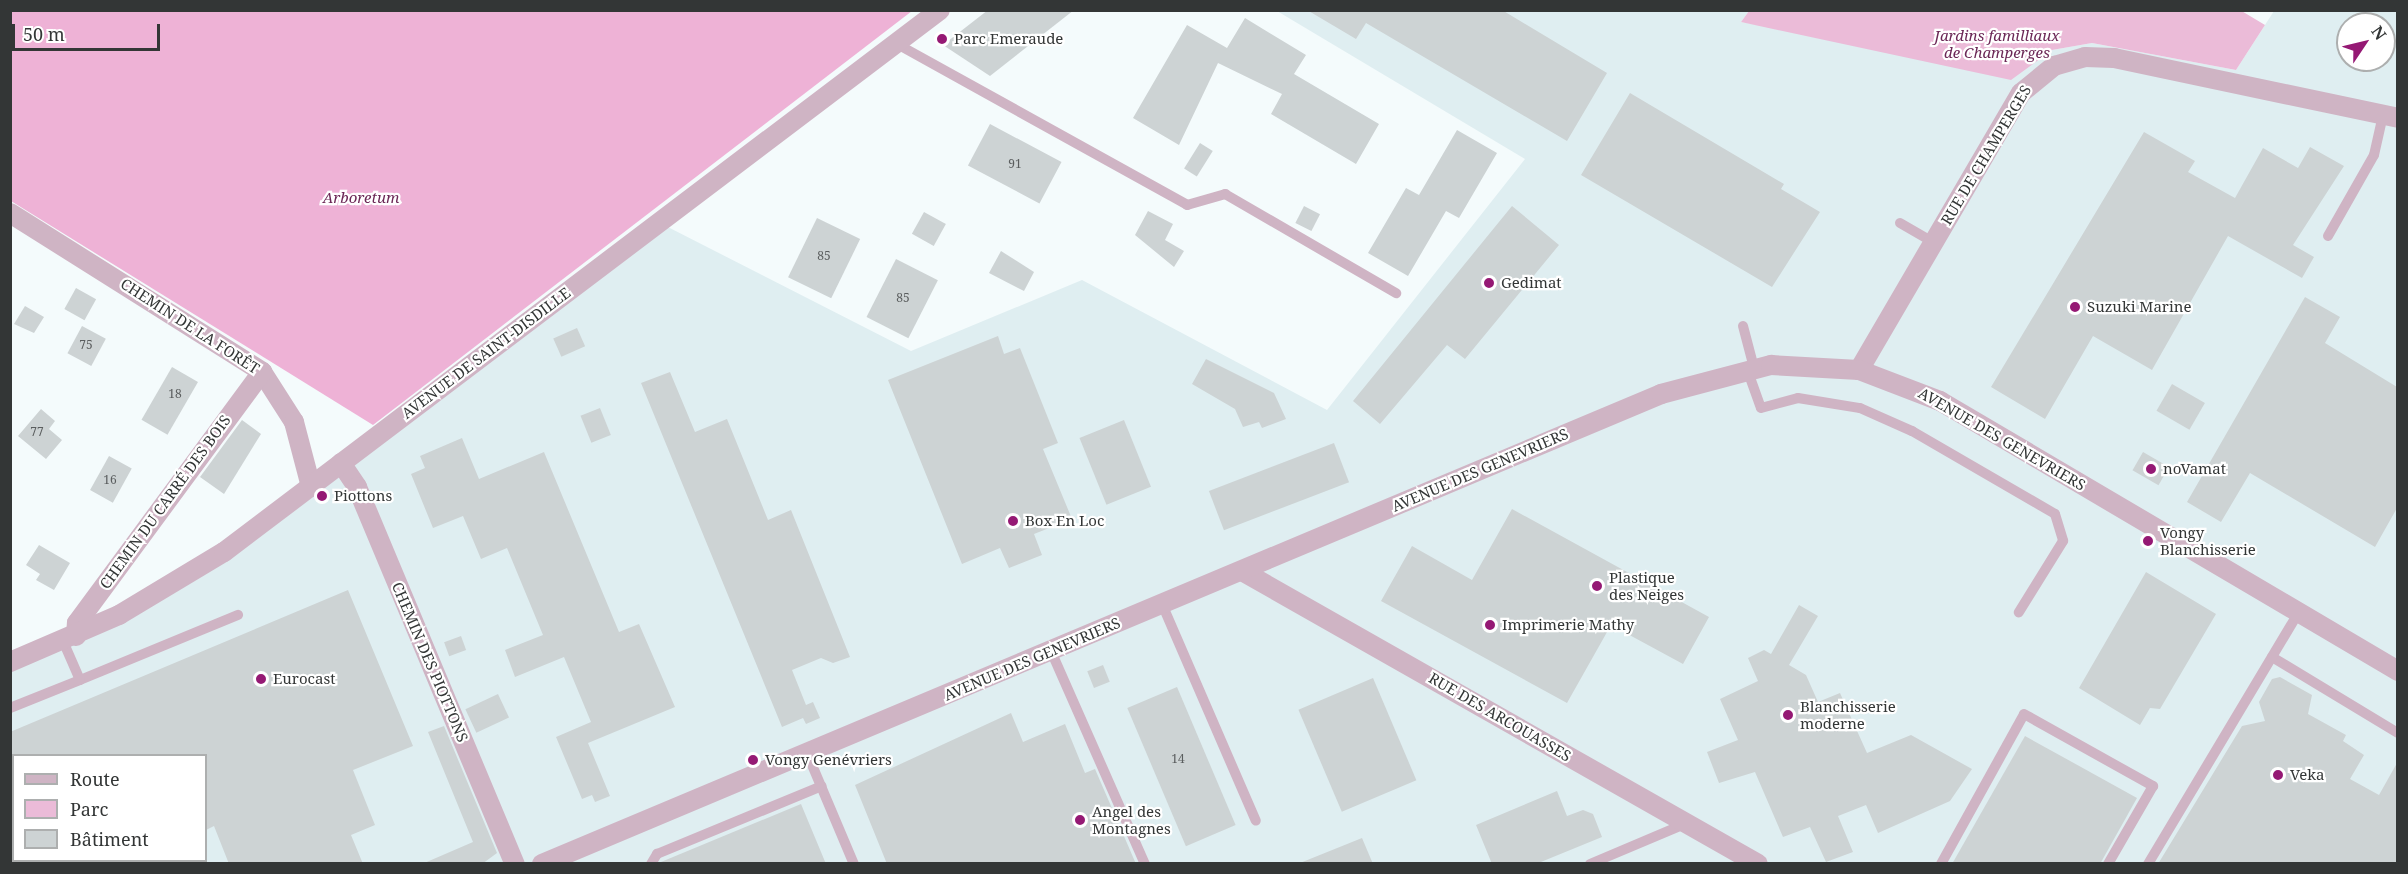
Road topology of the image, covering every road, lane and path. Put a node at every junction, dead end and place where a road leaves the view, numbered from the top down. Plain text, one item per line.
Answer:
1 (940, 10) edge
2 (897, 44) junction
3 (2390, 117) edge
4 (10, 213) edge
5 (1900, 223) dead end
6 (2328, 236) dead end
7 (1934, 242) junction
8 (1396, 293) dead end
9 (1743, 326) dead end
10 (1750, 368) junction
11 (1859, 370) junction
12 (262, 372) junction
13 (341, 463) junction
14 (310, 487) junction
15 (1242, 571) junction
16 (1162, 604) junction
17 (2019, 612) dead end
18 (2298, 613) junction
19 (238, 615) dead end
20 (70, 638) junction
21 (1051, 651) junction
22 (2272, 657) junction
23 (10, 662) edge
24 (2397, 672) edge
25 (80, 680) junction
26 (10, 708) edge
27 (2397, 733) edge
28 (807, 753) junction
29 (822, 786) junction
30 (1256, 821) dead end
31 (1687, 823) junction
32 (579, 856) edge
33 (515, 864) edge
34 (542, 864) edge
35 (651, 864) edge
36 (854, 864) edge
37 (1145, 864) edge
38 (1590, 864) edge
39 (1758, 864) edge
40 (1941, 864) edge
41 (2108, 864) edge
42 (2148, 864) edge

1 - 2 street, AVENUE DE SAINT-DISDILLE
2 - 8 lane
2 - 13 street, AVENUE DE SAINT-DISDILLE
3 - 6 lane
3 - 7 street, RUE DE CHAMPERGES
4 - 12 street, CHEMIN DE LA FORÊT
5 - 7 lane
7 - 11 street, RUE DE CHAMPERGES
9 - 10 lane
10 - 11 street, AVENUE DES GENEVRIERS
10 - 15 street, AVENUE DES GENEVRIERS
10 - 17 lane
11 - 18 street, AVENUE DES GENEVRIERS
12 - 14 street, CHEMIN DE LA FORÊT
12 - 20 street, CHEMIN DU CARRÉ DES BOIS
13 - 14 street, AVENUE DE SAINT-DISDILLE
13 - 33 street, CHEMIN DES PIOTTONS
14 - 20 street, AVENUE DE SAINT-DISDILLE
15 - 16 street, AVENUE DES GENEVRIERS
15 - 31 street, RUE DES ARCOUASSES
16 - 21 street, AVENUE DES GENEVRIERS
16 - 30 lane
18 - 22 lane
18 - 24 street, AVENUE DES GENEVRIERS
19 - 25 lane
20 - 23 street, AVENUE DE SAINT-DISDILLE
20 - 25 lane
21 - 28 street, AVENUE DES GENEVRIERS
21 - 37 lane
22 - 27 lane
22 - 42 lane
25 - 26 lane
28 - 29 lane
28 - 32 street, AVENUE DES GENEVRIERS
29 - 35 lane
29 - 36 lane
31 - 38 lane
31 - 39 street, RUE DES ARCOUASSES
32 - 34 street, AVENUE DES GENEVRIERS
40 - 41 lane

